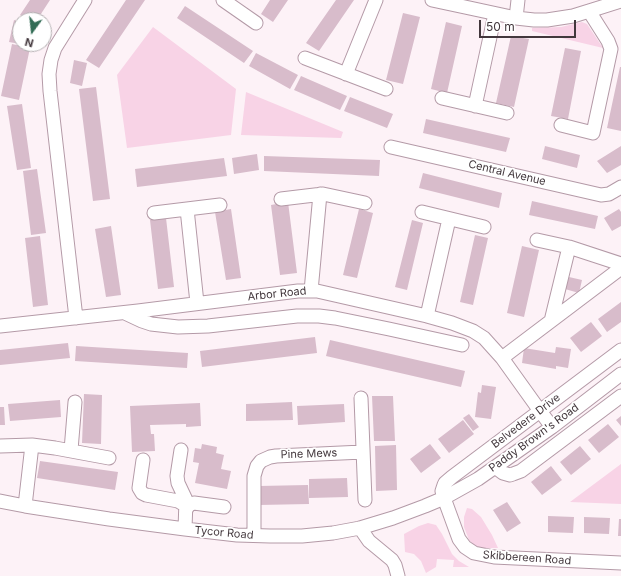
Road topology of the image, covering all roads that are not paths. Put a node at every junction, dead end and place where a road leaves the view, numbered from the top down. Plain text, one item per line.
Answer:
1 (85, 0) edge
2 (376, 0) edge
3 (432, 0) edge
4 (518, 0) edge
5 (229, 1) edge
6 (621, 1) edge
7 (589, 11) junction
8 (495, 14) junction
9 (516, 18) junction
10 (256, 22) dead end
11 (305, 58) dead end
12 (346, 74) junction
13 (386, 89) dead end
14 (442, 98) dead end
15 (475, 106) junction
16 (507, 113) dead end
17 (561, 125) dead end
18 (391, 147) dead end
19 (621, 187) edge
20 (320, 194) junction
21 (281, 198) dead end
22 (365, 203) dead end
23 (220, 205) dead end
24 (187, 209) junction
25 (422, 212) dead end
26 (154, 213) dead end
27 (449, 219) junction
28 (484, 227) dead end
29 (537, 240) dead end
30 (569, 247) junction
31 (621, 264) edge
32 (621, 268) edge
33 (311, 291) junction
34 (197, 303) junction
35 (393, 309) junction
36 (123, 312) junction
37 (427, 316) junction
38 (76, 318) junction
39 (551, 321) junction
40 (0, 326) edge
41 (389, 329) junction
42 (462, 345) dead end
43 (621, 350) edge
44 (502, 358) junction
45 (621, 374) edge
46 (621, 396) edge
47 (361, 398) dead end
48 (75, 402) dead end
49 (540, 411) junction
50 (552, 427) junction
51 (32, 445) junction
52 (0, 446) edge
53 (71, 450) junction
54 (181, 450) dead end
55 (363, 452) junction
56 (109, 458) dead end
57 (143, 460) dead end
58 (495, 467) junction
59 (444, 498) junction
60 (365, 500) dead end
61 (0, 501) edge
62 (25, 506) junction
63 (224, 507) dead end
64 (187, 508) junction
65 (360, 528) junction
66 (185, 529) junction
67 (254, 536) junction
68 (621, 563) edge
69 (396, 570) edge
70 (406, 576) edge

1 - 38 street
2 - 12 street
3 - 8 street
4 - 9 street
5 - 10 street
6 - 7 street
7 - 9 street
7 - 17 street
8 - 9 street
8 - 15 street
11 - 12 street
12 - 13 street
14 - 15 street
15 - 16 street
18 - 19 street, Central Avenue
20 - 21 street
20 - 22 street
20 - 33 street
23 - 24 street
24 - 26 street
24 - 34 street
25 - 27 street
27 - 28 street
27 - 37 street
29 - 30 street
30 - 31 street
30 - 39 street
32 - 39 street
33 - 34 street, Arbor Road
33 - 35 street, Arbor Road
34 - 36 street, Arbor Road
35 - 37 street, Arbor Road
35 - 41 street
36 - 38 street, Arbor Road
36 - 41 street
37 - 44 street, Arbor Road
38 - 40 street, Arbor Road
39 - 44 street
41 - 42 street
43 - 49 street, Belvedere Drive
44 - 49 street, Arbor Road
45 - 50 street, Paddy Brown's Road
46 - 58 street, Belvedere Drive
47 - 55 street
48 - 53 street
49 - 50 street, Arbor Road
49 - 59 street, Belvedere Drive
50 - 58 street, Paddy Brown's Road
51 - 52 street
51 - 53 street
51 - 62 street
53 - 56 street
54 - 64 street
55 - 60 street
55 - 67 street, Pine Mews
57 - 64 street
58 - 59 street, Paddy Brown's Road
59 - 65 street, Tycor Road
59 - 68 street, Skibbereen Road
61 - 62 street, Tycor Road
62 - 66 street, Tycor Road
63 - 64 street
64 - 66 street
65 - 67 street, Tycor Road
65 - 69 street
66 - 67 street, Tycor Road
69 - 70 street

